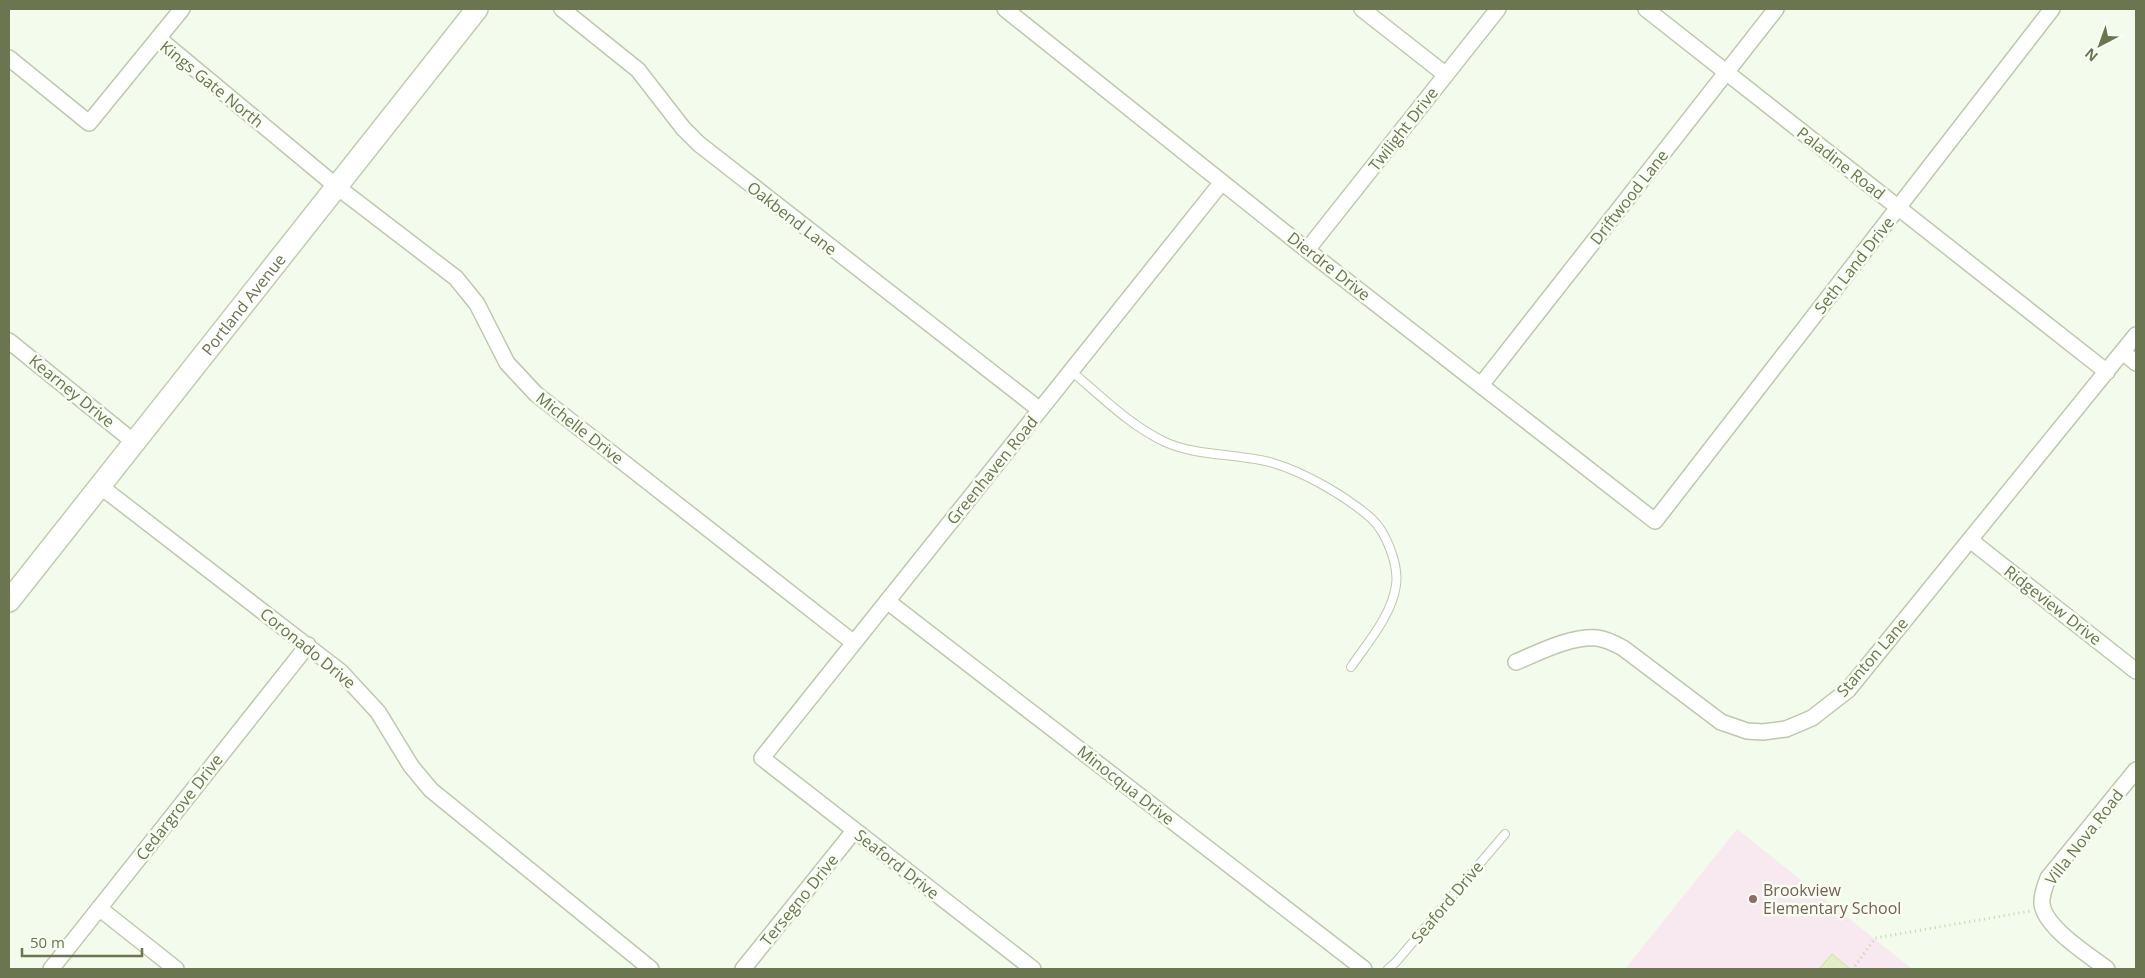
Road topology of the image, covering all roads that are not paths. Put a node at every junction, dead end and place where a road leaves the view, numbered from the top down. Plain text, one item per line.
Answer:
1 (182, 9) edge
2 (477, 9) edge
3 (562, 9) edge
4 (1005, 9) edge
5 (1362, 9) edge
6 (1498, 9) edge
7 (1646, 9) edge
8 (1776, 9) edge
9 (2052, 9) edge
10 (158, 38) junction
11 (9, 58) edge
12 (1727, 73) junction
13 (1446, 75) junction
14 (1222, 182) junction
15 (336, 186) junction
16 (1898, 208) junction
17 (1307, 250) junction
18 (2136, 335) edge
19 (9, 341) edge
20 (2123, 352) junction
21 (2136, 363) edge
22 (1071, 371) junction
23 (2107, 372) junction
24 (1481, 385) junction
25 (1040, 410) junction
26 (134, 442) junction
27 (100, 486) junction
28 (1655, 521) joint
29 (1970, 540) junction
30 (9, 600) edge
31 (887, 602) junction
32 (854, 642) junction
33 (308, 644) junction
34 (1516, 662) dead end
35 (1351, 667) dead end
36 (2136, 671) edge
37 (762, 758) joint
38 (2136, 770) edge
39 (854, 831) junction
40 (1505, 834) dead end
41 (99, 908) junction
42 (51, 969) edge
43 (176, 969) edge
44 (651, 969) edge
45 (743, 969) edge
46 (1033, 969) edge
47 (1364, 969) edge
48 (1388, 969) edge
49 (2107, 969) edge

1 - 10 street
2 - 15 main road, Portland Avenue
3 - 25 street, Oakbend Lane
4 - 14 street, Dierdre Drive
5 - 13 street
6 - 13 street, Twilight Drive
7 - 12 street, Paladine Road
8 - 12 street, Driftwood Lane
9 - 16 street, Seth Land Drive
10 - 11 street, Kings Gate North
10 - 15 street, Kings Gate North
12 - 16 street, Paladine Road
12 - 24 street, Driftwood Lane
13 - 17 street, Twilight Drive
14 - 17 street, Dierdre Drive
14 - 22 street, Greenhaven Road
15 - 26 main road, Portland Avenue
15 - 32 street, Michelle Drive
16 - 23 street, Paladine Road
16 - 28 street, Seth Land Drive
17 - 24 street, Dierdre Drive
18 - 20 street, Stanton Lane
19 - 26 street, Kearney Drive
20 - 21 street
20 - 23 street, Stanton Lane
22 - 25 street, Greenhaven Road
22 - 35 lane
23 - 29 street, Stanton Lane
24 - 28 street, Dierdre Drive
25 - 31 street, Greenhaven Road
26 - 27 main road, Portland Avenue
27 - 30 main road, Portland Avenue
27 - 33 street, Coronado Drive
29 - 34 street, Stanton Lane
29 - 36 street, Ridgeview Drive
31 - 32 street, Greenhaven Road
31 - 47 street, Minocqua Drive
32 - 37 street, Greenhaven Road
33 - 41 street, Cedargrove Drive
33 - 44 street, Coronado Drive
37 - 39 street, Seaford Drive
38 - 49 street, Villa Nova Road
39 - 45 street, Tersegno Drive
39 - 46 street, Seaford Drive
40 - 48 lane, Seaford Drive
41 - 42 street, Cedargrove Drive
41 - 43 street

